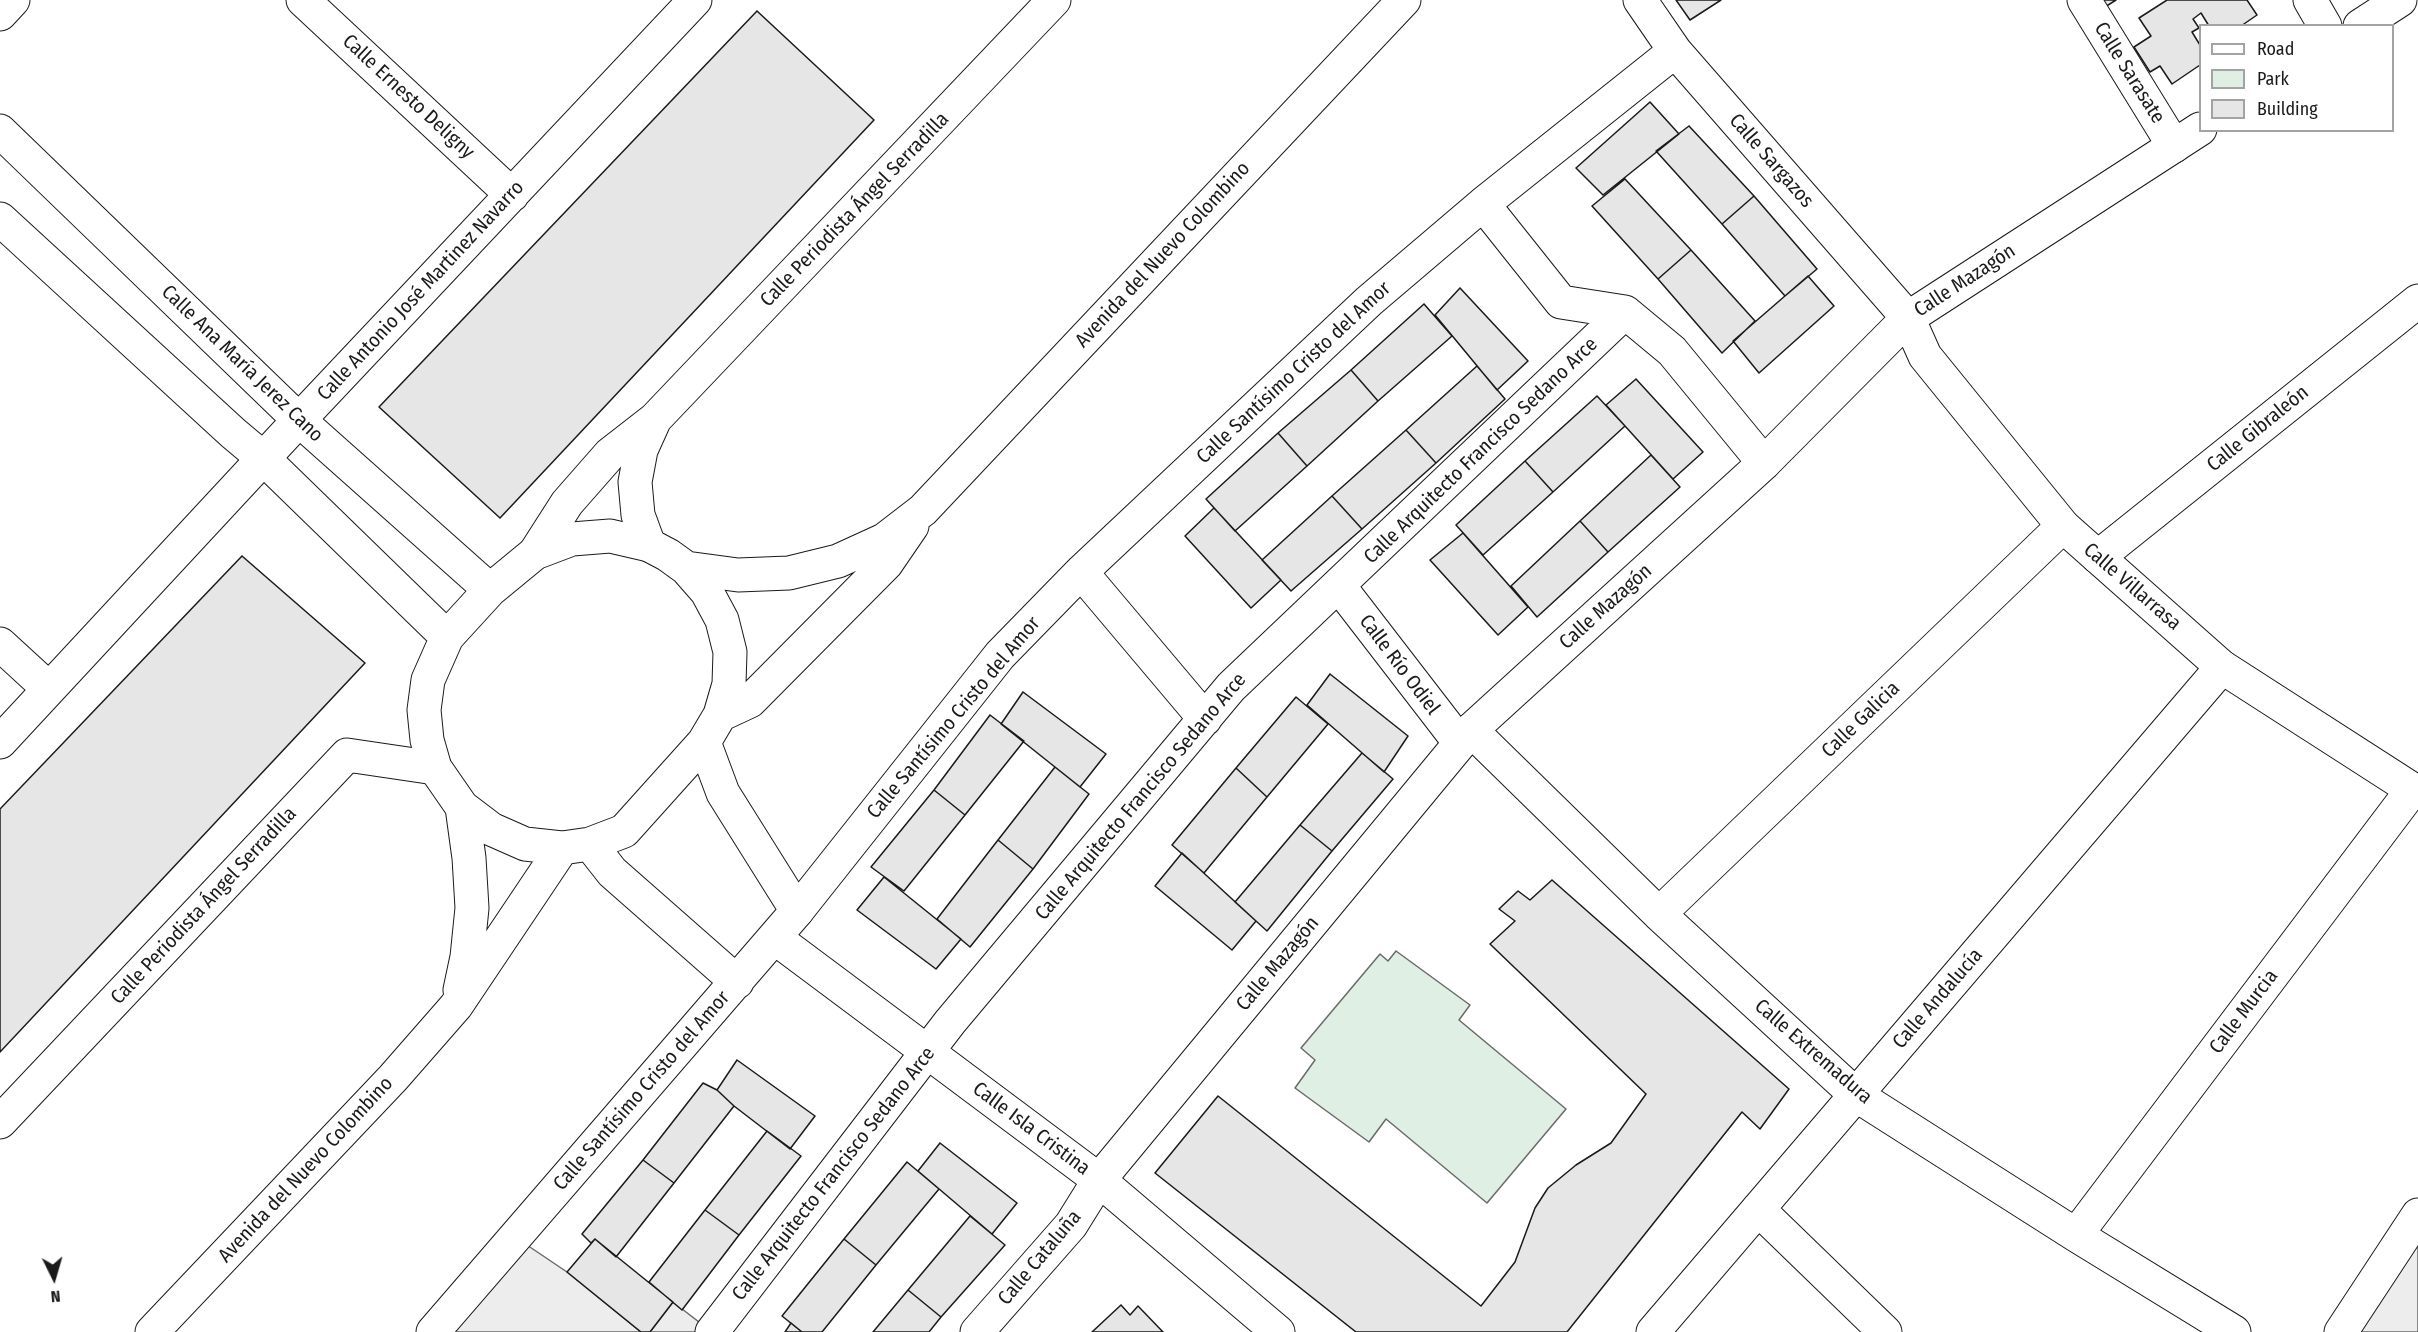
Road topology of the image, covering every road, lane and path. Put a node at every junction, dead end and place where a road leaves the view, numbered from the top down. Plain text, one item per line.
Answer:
1 (13, 0) edge
2 (303, 0) edge
3 (695, 0) edge
4 (1054, 0) edge
5 (1404, 0) edge
6 (1640, 0) edge
7 (2084, 0) edge
8 (2310, 0) edge
9 (2400, 0) edge
10 (0, 14) edge
11 (2324, 24) edge
12 (2363, 24) edge
13 (1675, 51) junction
14 (0, 130) edge
15 (2187, 137) edge
16 (512, 195) junction
17 (1483, 204) junction
18 (0, 219) edge
19 (2418, 301) edge
20 (1625, 312) junction
21 (1908, 318) junction
22 (655, 419) junction
23 (299, 420) junction
24 (264, 459) junction
25 (1764, 463) junction
26 (923, 510) junction
27 (2063, 526) junction
28 (649, 544) junction
29 (535, 553) junction
30 (2098, 557) junction
31 (686, 568) junction
32 (1081, 572) junction
33 (1339, 586) junction
34 (490, 591) junction
35 (447, 637) junction
36 (0, 644) edge
37 (2222, 667) junction
38 (49, 689) junction
39 (1205, 719) junction
40 (712, 728) junction
41 (1465, 737) junction
42 (0, 742) edge
43 (435, 768) junction
44 (2415, 791) edge
45 (462, 807) junction
46 (576, 846) junction
47 (797, 911) junction
48 (1659, 914) junction
49 (775, 938) junction
50 (737, 982) junction
51 (456, 1006) junction
52 (928, 1052) junction
53 (1856, 1095) junction
54 (0, 1122) edge
55 (1099, 1180) junction
56 (1758, 1209) junction
57 (2418, 1215) edge
58 (2076, 1235) junction
59 (152, 1332) edge
60 (433, 1332) edge
61 (712, 1332) edge
62 (976, 1332) edge
63 (1278, 1332) edge
64 (1653, 1332) edge
65 (1885, 1332) edge
66 (2234, 1332) edge
67 (2341, 1332) edge

1 - 10 street
2 - 16 street, Calle Ernesto Deligny
3 - 16 street, Calle Antonio José Martinez Navarro
4 - 22 street, Calle Periodista Ángel Serradilla
5 - 26 street, Avenida del Nuevo Colombino
6 - 13 street, Calle Sargazos
7 - 15 street, Calle Sarasate
8 - 11 street
9 - 12 street
13 - 17 street, Calle Santísimo Cristo del Amor
13 - 21 street, Calle Sargazos
14 - 23 street, Calle Ana María Jerez Cano
15 - 21 street, Calle Mazagón
16 - 23 street, Calle Antonio José Martinez Navarro
17 - 20 street
17 - 32 street, Calle Santísimo Cristo del Amor
18 - 24 street
19 - 30 street, Calle Gibraleón
20 - 25 street
20 - 33 street, Calle Arquitecto Francisco Sedano Arce
21 - 25 street, Calle Mazagón
21 - 27 street, Calle Villarrasa
22 - 28 street, Calle Periodista Ángel Serradilla
22 - 29 street, Calle Periodista Ángel Serradilla
23 - 24 street, Calle Antonio José Martinez Navarro
23 - 34 street, Calle Ana María Jerez Cano
24 - 35 street
24 - 38 street, Calle Antonio José Martinez Navarro
25 - 41 street, Calle Mazagón
26 - 31 street, Avenida del Nuevo Colombino
26 - 40 street, Avenida del Nuevo Colombino
27 - 30 street, Calle Villarrasa
27 - 48 street, Calle Galicia
28 - 29 street
28 - 31 street
29 - 34 street
30 - 37 street, Calle Villarrasa
31 - 40 street
32 - 39 street
32 - 47 street, Calle Santísimo Cristo del Amor
33 - 39 street, Calle Arquitecto Francisco Sedano Arce
33 - 41 street, Calle Río Odiel
34 - 35 street
35 - 43 street
36 - 38 street
37 - 44 street, Calle Villarrasa
37 - 53 street, Calle Andalucía
38 - 42 street, Calle Antonio José Martinez Navarro
39 - 52 street, Calle Arquitecto Francisco Sedano Arce
40 - 46 street
40 - 47 street
41 - 48 street, Calle Extremadura
41 - 55 street, Calle Mazagón
43 - 45 street
43 - 54 street, Calle Periodista Ángel Serradilla
44 - 58 street, Calle Murcia
45 - 46 street
45 - 51 street, Avenida del Nuevo Colombino
46 - 50 street
46 - 51 street, Avenida del Nuevo Colombino
47 - 49 street, Calle Santísimo Cristo del Amor
48 - 53 street, Calle Extremadura
49 - 50 street, Calle Santísimo Cristo del Amor
49 - 52 street, Calle Isla Cristina
50 - 60 street, Calle Santísimo Cristo del Amor
51 - 59 street, Avenida del Nuevo Colombino
52 - 55 street, Calle Isla Cristina
52 - 61 street, Calle Arquitecto Francisco Sedano Arce
53 - 56 street, Calle Andalucía
53 - 58 street, Calle Extremadura
55 - 62 street, Calle Cataluña
55 - 63 street, Calle Isla Cristina
56 - 64 street, Calle Andalucía
56 - 65 street
57 - 67 street
58 - 66 street, Calle Extremadura

